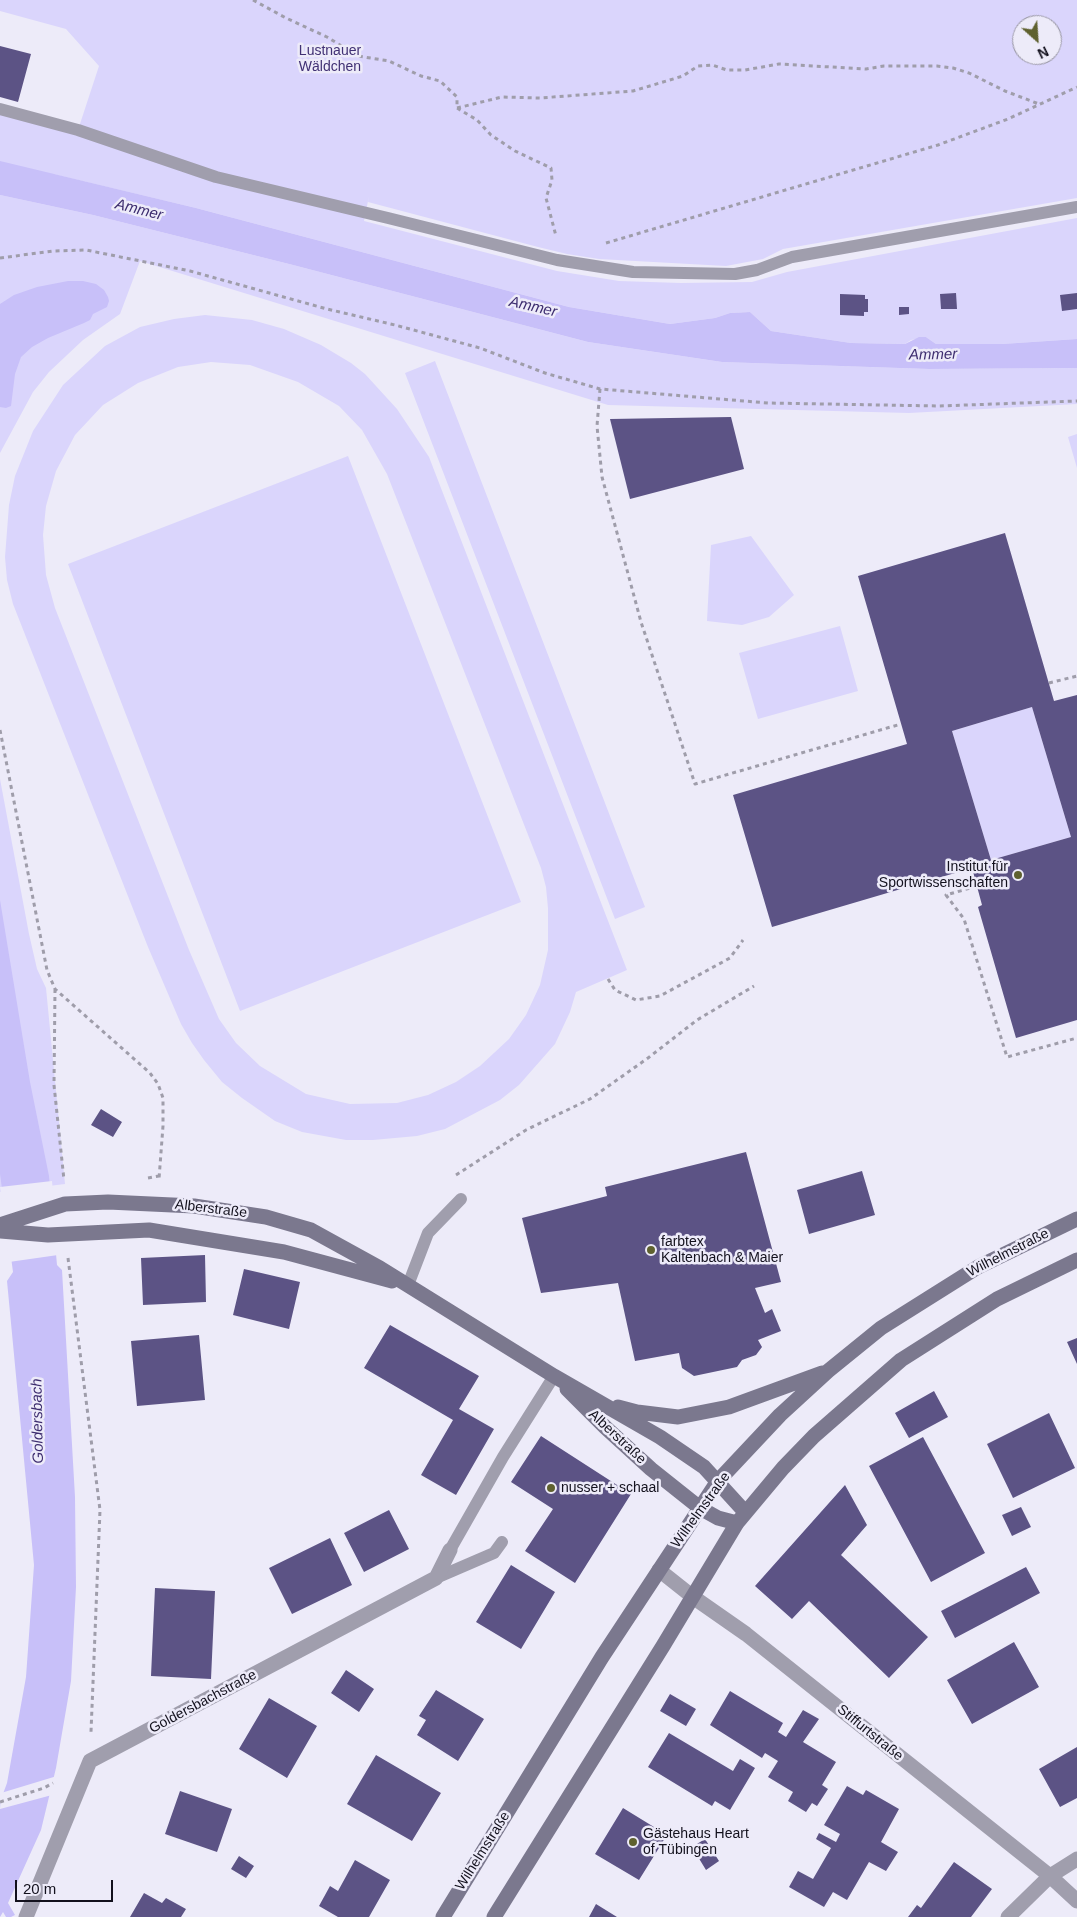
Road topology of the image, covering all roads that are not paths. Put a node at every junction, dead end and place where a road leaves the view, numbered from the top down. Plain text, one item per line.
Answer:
1 (0, 109) edge
2 (1077, 208) edge
3 (460, 1199) dead end
4 (1077, 1219) edge
5 (0, 1225) edge
6 (0, 1232) edge
7 (1077, 1260) edge
8 (408, 1285) junction
9 (828, 1371) junction
10 (554, 1376) junction
11 (600, 1401) junction
12 (718, 1481) junction
13 (700, 1508) junction
14 (741, 1518) junction
15 (502, 1542) dead end
16 (450, 1550) joint
17 (659, 1570) junction
18 (436, 1578) junction
19 (693, 1596) junction
20 (1077, 1859) edge
21 (1050, 1876) junction
22 (1077, 1901) edge
23 (26, 1917) edge
24 (443, 1917) edge
25 (494, 1917) edge
26 (1008, 1917) edge

1 - 2 lane
3 - 8 lane
4 - 9 main road, Wilhelmstraße
5 - 8 main road, Alberstraße
6 - 8 main road, Alberstraße
7 - 14 main road
8 - 10 main road, Alberstraße
9 - 11 main road
9 - 12 main road, Wilhelmstraße
10 - 11 main road, Alberstraße
10 - 13 main road, Alberstraße
10 - 16 lane
11 - 12 main road, Alberstraße
12 - 13 main road, Wilhelmstraße
12 - 14 main road, Alberstraße
13 - 14 main road, Alberstraße
13 - 17 main road, Wilhelmstraße
14 - 19 main road
15 - 18 lane
16 - 18 street
17 - 19 street, Stiffurtstraße
17 - 24 main road, Wilhelmstraße
18 - 23 street, Goldersbachstraße
19 - 21 street, Stiffurtstraße
19 - 25 main road
20 - 21 street
21 - 22 street, Stiffurtstraße
21 - 26 street

